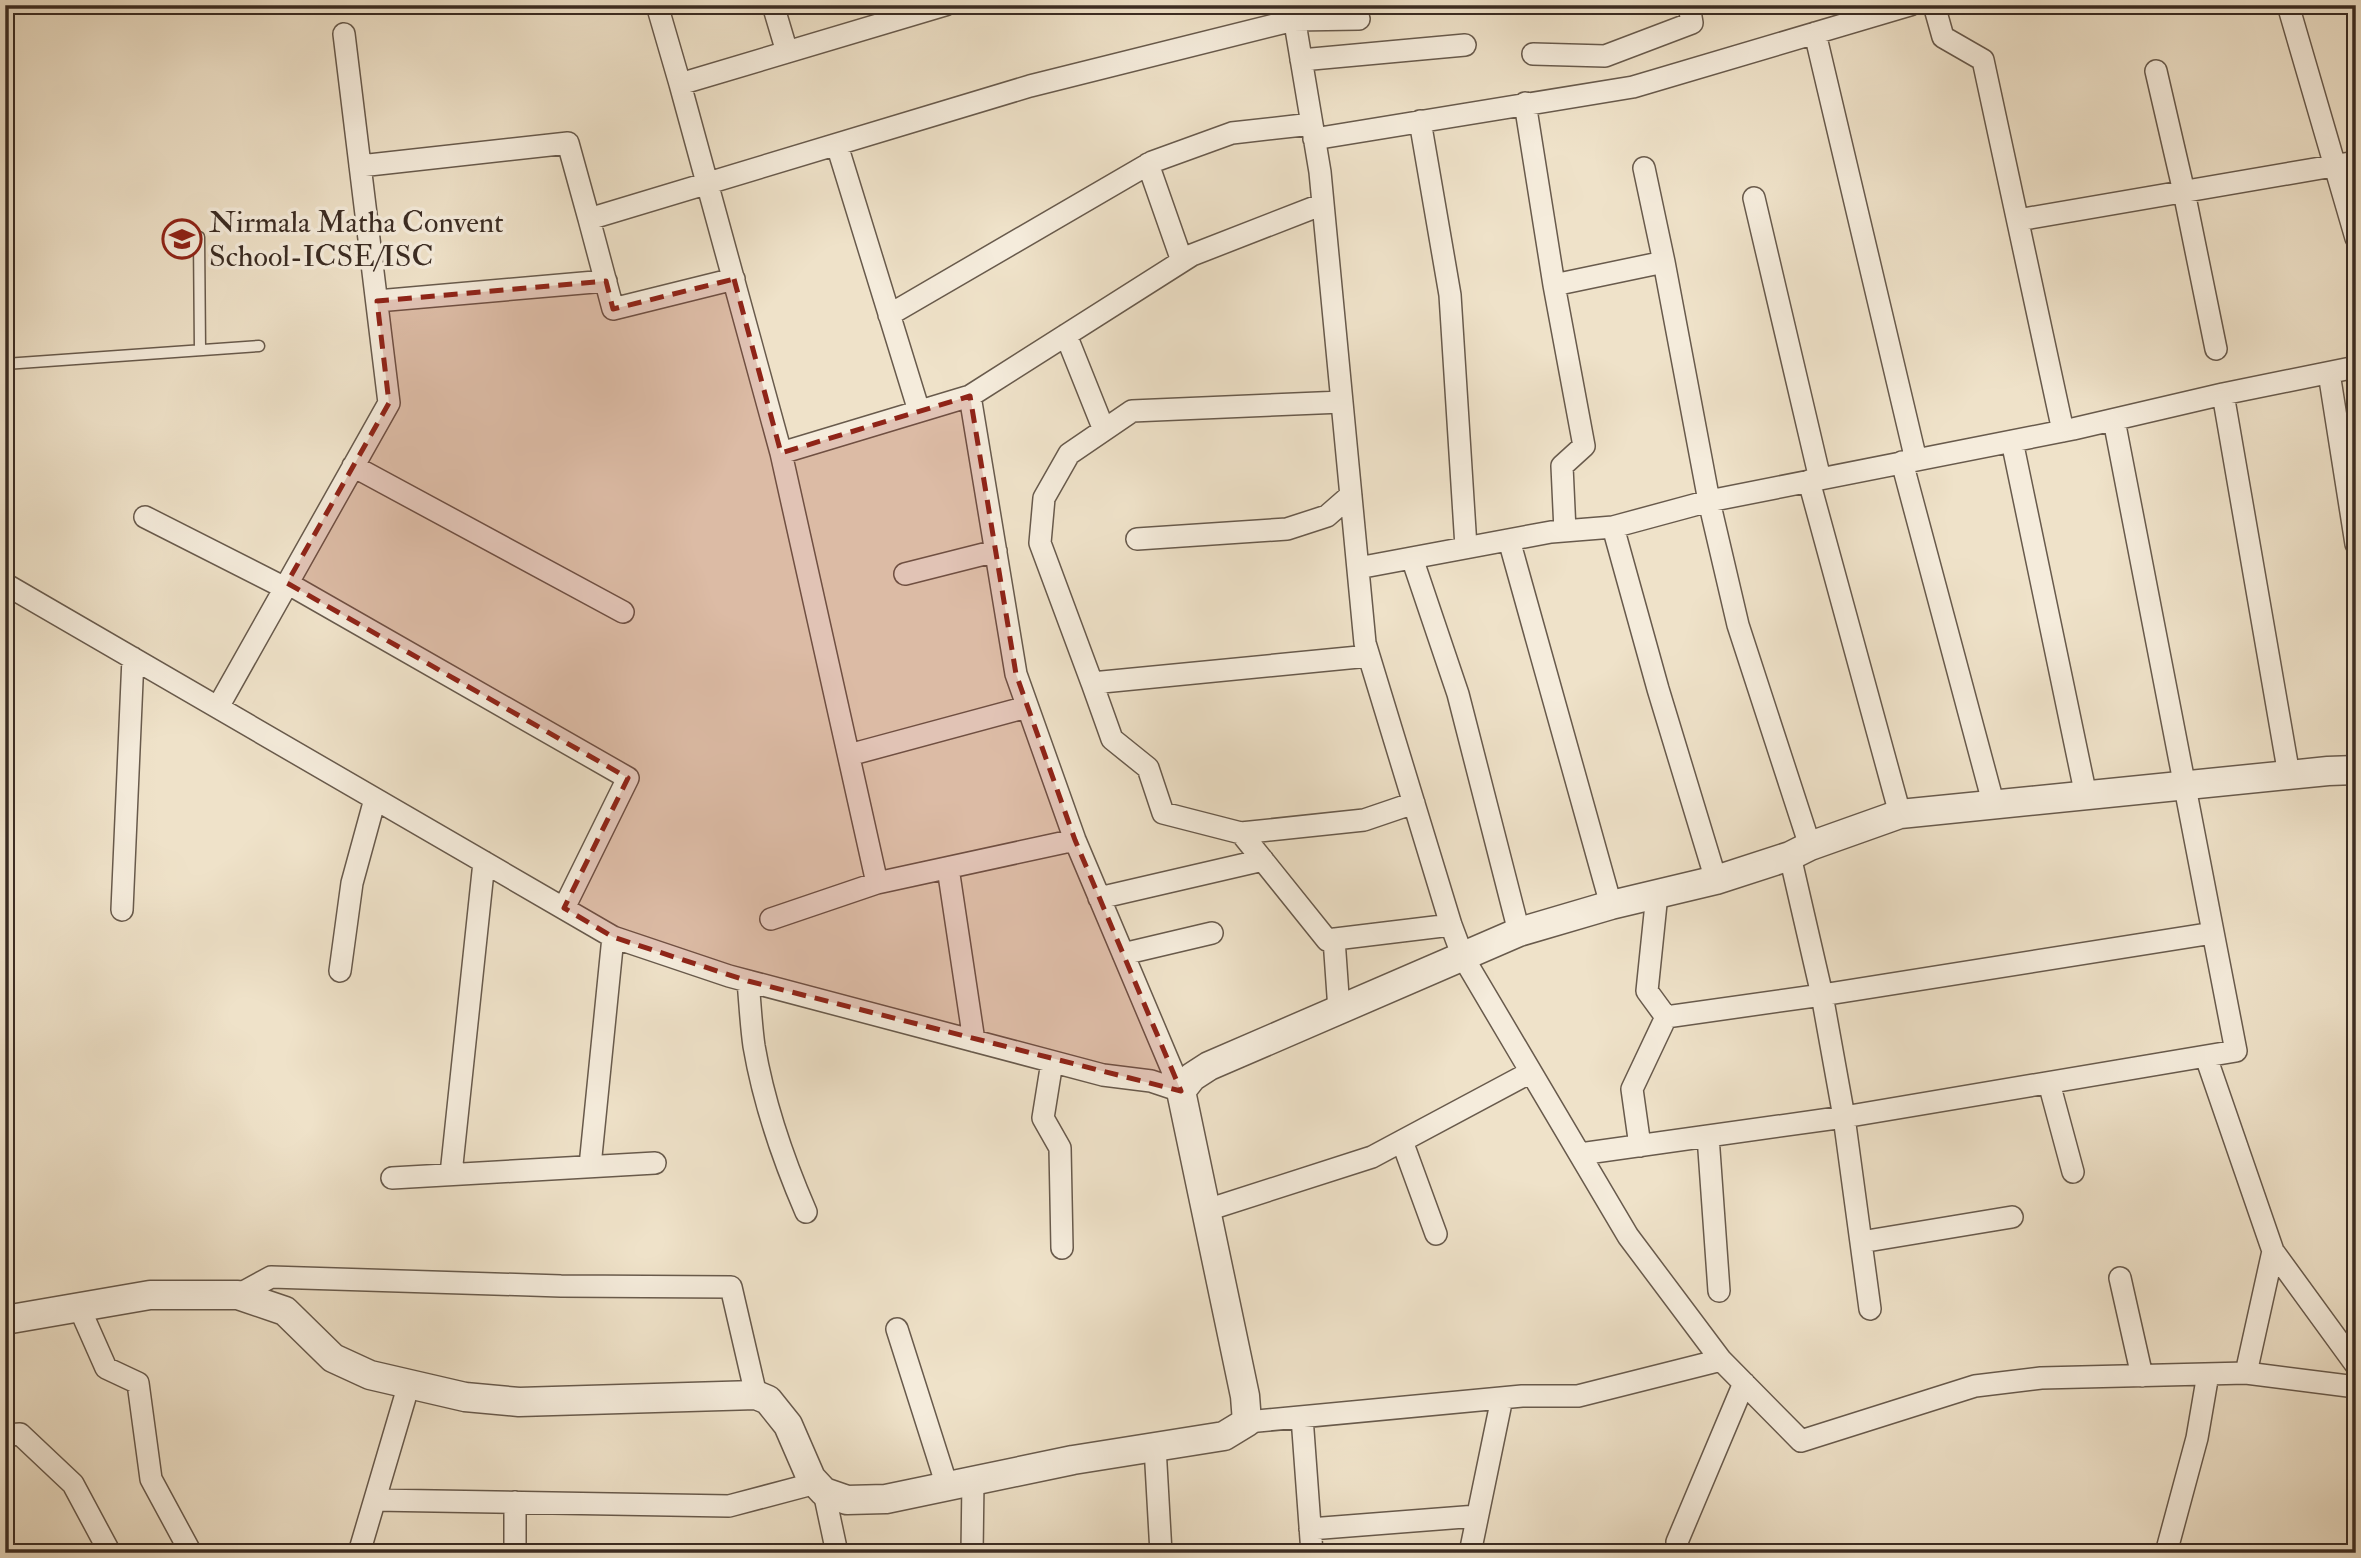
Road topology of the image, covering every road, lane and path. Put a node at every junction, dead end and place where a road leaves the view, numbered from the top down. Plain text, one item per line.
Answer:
1 (657, 5) edge
2 (772, 5) edge
3 (945, 5) edge
4 (1689, 5) edge
5 (1910, 5) edge
6 (1934, 5) edge
7 (2288, 5) edge
8 (1293, 13) edge
9 (1359, 19) dead end
10 (1815, 33) junction
11 (344, 34) dead end
12 (1465, 45) dead end
13 (787, 52) junction
14 (1532, 54) dead end
15 (1301, 60) junction
16 (2156, 71) dead end
17 (680, 83) junction
18 (1525, 103) junction
19 (1420, 121) junction
20 (1313, 131) junction
21 (836, 145) junction
22 (1148, 164) junction
23 (2345, 164) edge
24 (360, 166) junction
25 (1644, 168) dead end
26 (708, 185) junction
27 (2184, 192) junction
28 (1754, 198) dead end
29 (1323, 204) junction
30 (589, 219) junction
31 (2018, 220) junction
32 (200, 237) dead end
33 (2356, 238) edge
34 (1182, 261) junction
35 (1664, 262) junction
36 (734, 279) junction
37 (606, 281) junction
38 (1554, 285) junction
39 (377, 301) junction
40 (889, 316) junction
41 (1066, 335) junction
42 (259, 346) dead end
43 (2216, 349) dead end
44 (200, 350) junction
45 (5, 364) edge
46 (2356, 367) edge
47 (2329, 373) junction
48 (2223, 394) junction
49 (970, 396) junction
50 (1342, 402) junction
51 (919, 411) junction
52 (2114, 420) junction
53 (1104, 430) junction
54 (2063, 431) junction
55 (2012, 441) junction
56 (781, 453) junction
57 (1909, 461) junction
58 (353, 466) junction
59 (1815, 480) junction
60 (1350, 495) junction
61 (1709, 501) junction
62 (145, 517) dead end
63 (1613, 527) junction
64 (1565, 531) junction
65 (1137, 539) dead end
66 (1509, 540) junction
67 (2356, 544) edge
68 (1466, 547) junction
69 (996, 551) junction
70 (1412, 558) junction
71 (1357, 568) junction
72 (905, 574) dead end
73 (5, 584) edge
74 (286, 586) junction
75 (623, 612) dead end
76 (1369, 656) junction
77 (133, 658) junction
78 (1092, 683) junction
79 (218, 707) junction
80 (1027, 707) junction
81 (849, 755) junction
82 (2356, 770) edge
83 (2289, 775) junction
84 (2184, 787) junction
85 (2086, 796) junction
86 (375, 799) junction
87 (1414, 803) junction
88 (1994, 806) junction
89 (1900, 814) junction
90 (1241, 833) junction
91 (1075, 840) junction
92 (1800, 851) junction
93 (1263, 860) junction
94 (484, 862) junction
95 (948, 868) junction
96 (1716, 880) junction
97 (877, 883) junction
98 (1657, 894) junction
99 (1099, 898) junction
100 (1611, 905) junction
101 (564, 908) junction
102 (122, 910) dead end
103 (771, 919) dead end
104 (1451, 925) junction
105 (1519, 932) junction
106 (1212, 933) dead end
107 (2213, 933) junction
108 (613, 937) junction
109 (1334, 939) junction
110 (1123, 954) junction
111 (1463, 957) junction
112 (340, 971) dead end
113 (748, 981) junction
114 (1822, 995) junction
115 (1339, 1010) junction
116 (1666, 1017) junction
117 (974, 1041) junction
118 (2206, 1057) junction
119 (1052, 1062) junction
120 (1531, 1072) junction
121 (2049, 1083) junction
122 (1181, 1091) junction
123 (1844, 1117) junction
124 (1707, 1136) junction
125 (1402, 1141) junction
126 (1640, 1146) junction
127 (1580, 1154) junction
128 (655, 1163) dead end
129 (590, 1166) junction
130 (2073, 1172) dead end
131 (451, 1174) junction
132 (392, 1178) dead end
133 (1208, 1210) junction
134 (806, 1212) dead end
135 (2012, 1217) dead end
136 (1436, 1234) dead end
137 (1861, 1242) junction
138 (1062, 1248) dead end
139 (2273, 1251) junction
140 (2120, 1278) dead end
141 (1719, 1290) dead end
142 (238, 1295) junction
143 (79, 1307) junction
144 (1870, 1309) dead end
145 (5, 1320) edge
146 (897, 1329) dead end
147 (1721, 1360) junction
148 (2356, 1365) edge
149 (2246, 1373) junction
150 (2208, 1374) junction
151 (2142, 1376) junction
152 (1744, 1383) junction
153 (409, 1384) junction
154 (2356, 1387) edge
155 (756, 1395) junction
156 (1502, 1398) junction
157 (1302, 1418) junction
158 (1247, 1423) junction
159 (5, 1435) edge
160 (1155, 1447) junction
161 (960, 1483) junction
162 (820, 1488) junction
163 (375, 1500) junction
164 (516, 1502) junction
165 (1477, 1516) junction
166 (1310, 1529) junction
167 (110, 1553) edge
168 (191, 1553) edge
169 (359, 1553) edge
170 (515, 1553) edge
171 (837, 1553) edge
172 (972, 1553) edge
173 (1161, 1553) edge
174 (1312, 1553) edge
175 (1470, 1553) edge
176 (1678, 1553) edge
177 (2166, 1553) edge

1 - 17 street
2 - 13 street
3 - 13 street
4 - 14 street
5 - 10 street
6 - 31 street
7 - 23 street
8 - 9 street
8 - 15 street
8 - 21 street
10 - 18 street
10 - 57 street
11 - 24 street
12 - 15 street
13 - 17 street
15 - 20 street
16 - 27 street
17 - 26 street
18 - 19 street
18 - 38 street
19 - 20 street
19 - 68 street
20 - 22 street
20 - 29 street
21 - 26 street
21 - 40 street
22 - 34 street
22 - 40 street
23 - 27 street
23 - 33 street
24 - 30 street
24 - 39 street
25 - 35 street
26 - 30 street
26 - 36 street
27 - 31 street
27 - 43 street
28 - 59 street
29 - 34 street
29 - 50 street
30 - 37 street
31 - 54 street
32 - 44 lane
34 - 41 street
35 - 38 street
35 - 61 street
36 - 37 street
36 - 56 street
37 - 39 street
38 - 64 street
39 - 58 street
40 - 51 street
41 - 49 street
41 - 53 street
42 - 44 lane
44 - 45 lane
46 - 47 street
47 - 48 street
47 - 67 street
48 - 52 street
48 - 83 street
49 - 51 street
49 - 69 street
50 - 53 street
50 - 60 street
51 - 56 street
52 - 54 street
52 - 84 street
53 - 78 street
54 - 55 street
55 - 57 street
55 - 85 street
56 - 81 street
57 - 59 street
57 - 88 street
58 - 74 street
58 - 75 street
59 - 61 street
59 - 89 street
60 - 65 street
60 - 71 street
61 - 63 street
61 - 92 street
62 - 74 street
63 - 64 street
63 - 96 street
64 - 66 street
66 - 68 street
66 - 100 street
68 - 70 street
69 - 72 street
69 - 80 street
70 - 71 street
70 - 105 street
71 - 76 street
73 - 77 street
74 - 79 street
74 - 101 street
76 - 78 street
76 - 87 street
77 - 79 street
77 - 102 street
78 - 90 street
79 - 86 street
80 - 81 street
80 - 91 street
81 - 97 street
82 - 83 street
83 - 84 street
84 - 85 street
84 - 107 street
85 - 88 street
86 - 94 street
86 - 112 street
87 - 90 street
87 - 104 street
88 - 89 street
89 - 92 street
90 - 93 street
91 - 95 street
91 - 99 street
92 - 96 street
92 - 114 street
93 - 99 street
93 - 109 street
94 - 101 street
94 - 131 street
95 - 97 street
95 - 117 street
96 - 98 street
97 - 103 street
98 - 100 street
98 - 116 street
99 - 110 street
100 - 105 street
101 - 108 street
104 - 109 street
104 - 111 street
105 - 111 street
106 - 110 street
107 - 114 street
107 - 118 street
108 - 113 street
108 - 129 street
109 - 115 street
110 - 122 street
111 - 115 street
111 - 120 street
113 - 117 street
113 - 134 street
114 - 116 street
114 - 123 street
115 - 122 street
116 - 126 street
117 - 119 street
118 - 121 street
118 - 139 street
119 - 122 street
119 - 138 street
120 - 125 street
120 - 127 street
121 - 123 street
121 - 130 street
122 - 133 street
123 - 124 street
123 - 137 street
124 - 126 street
124 - 141 street
125 - 133 street
125 - 136 street
126 - 127 street
127 - 147 street
128 - 129 street
129 - 131 street
131 - 132 street
133 - 158 street
135 - 137 street
137 - 144 street
139 - 148 street
139 - 149 street
140 - 151 street
142 - 143 street
142 - 153 street
142 - 155 street
143 - 145 street
143 - 168 street
146 - 161 street
147 - 152 street
147 - 156 street
149 - 150 street
149 - 154 street
150 - 151 street
150 - 177 street
151 - 152 street
152 - 176 street
153 - 155 street
153 - 163 street
155 - 162 street
156 - 157 street
156 - 165 street
157 - 158 street
157 - 166 street
158 - 160 street
159 - 167 street
160 - 161 street
160 - 173 street
161 - 162 street
161 - 172 street
162 - 164 street
162 - 171 street
163 - 164 street
163 - 169 street
164 - 170 street
165 - 166 street
165 - 175 street
166 - 174 street

